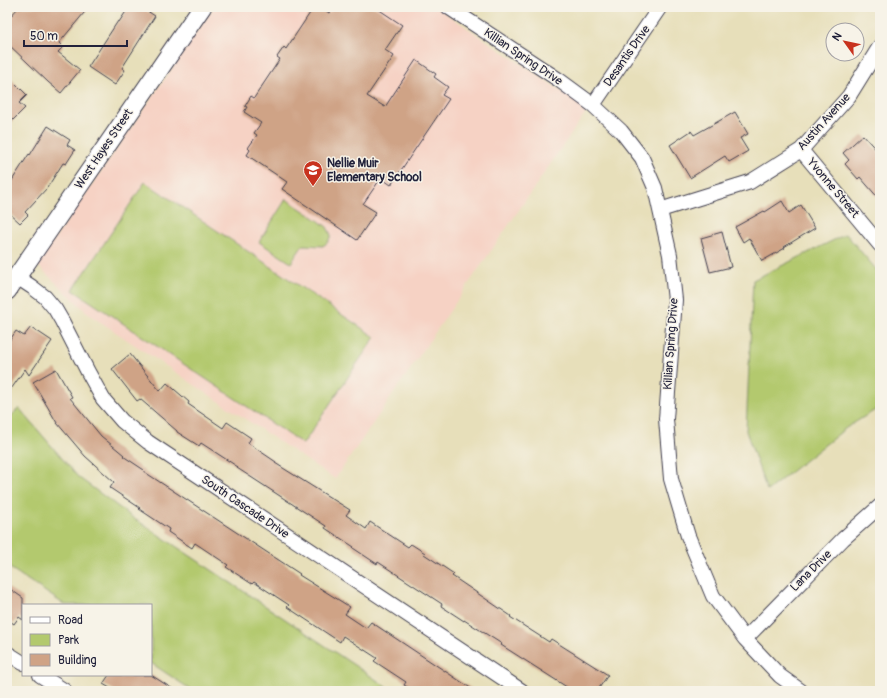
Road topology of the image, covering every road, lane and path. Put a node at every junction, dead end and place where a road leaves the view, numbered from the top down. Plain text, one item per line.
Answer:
1 (202, 7) edge
2 (448, 7) edge
3 (660, 7) edge
4 (880, 46) edge
5 (593, 105) junction
6 (801, 150) junction
7 (660, 210) junction
8 (880, 245) edge
9 (10, 279) edge
10 (880, 506) edge
11 (745, 639) junction
12 (7, 653) edge
13 (22, 662) edge
14 (42, 676) edge
15 (64, 691) edge
16 (522, 691) edge
17 (801, 691) edge

1 - 9 street, West Hayes Street
2 - 5 street, Killian Spring Drive
3 - 5 street, Desantis Drive
4 - 6 street, Austin Avenue
5 - 7 street, Killian Spring Drive
6 - 7 street, Austin Avenue
6 - 8 street, Yvonne Street
7 - 11 street, Killian Spring Drive
9 - 16 street, South Cascade Drive
10 - 11 street, Lana Drive
11 - 17 street, Killian Spring Drive
12 - 13 street
14 - 15 street

